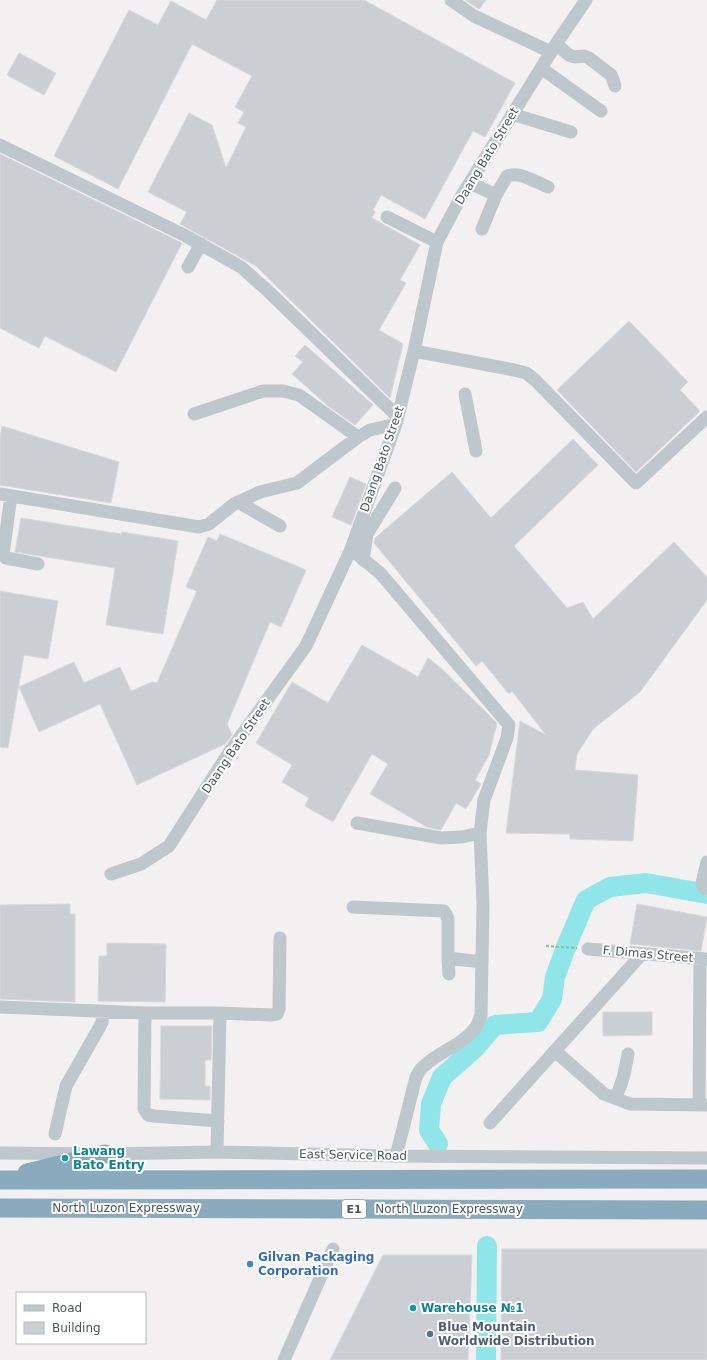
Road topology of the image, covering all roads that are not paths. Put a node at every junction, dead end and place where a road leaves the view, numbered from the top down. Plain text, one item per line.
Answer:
1 (451, 0) edge
2 (586, 0) edge
3 (554, 48) junction
4 (541, 68) junction
5 (614, 86) dead end
6 (600, 111) dead end
7 (512, 114) junction
8 (571, 132) dead end
9 (0, 144) edge
10 (470, 183) junction
11 (548, 187) dead end
12 (496, 195) junction
13 (387, 216) dead end
14 (482, 229) dead end
15 (437, 242) junction
16 (201, 244) junction
17 (188, 267) dead end
18 (414, 351) junction
19 (465, 394) dead end
20 (194, 414) dead end
21 (707, 417) edge
22 (397, 421) junction
23 (358, 437) junction
24 (476, 451) dead end
25 (395, 488) dead end
26 (5, 495) edge
27 (238, 502) junction
28 (280, 526) dead end
29 (351, 550) junction
30 (363, 560) junction
31 (38, 564) dead end
32 (357, 823) dead end
33 (480, 833) junction
34 (707, 862) edge
35 (111, 874) dead end
36 (707, 889) edge
37 (353, 907) dead end
38 (280, 938) dead end
39 (588, 949) road end
40 (642, 954) junction
41 (448, 958) junction
42 (703, 959) edge
43 (482, 962) junction
44 (449, 974) dead end
45 (0, 1007) edge
46 (103, 1011) junction
47 (145, 1013) junction
48 (220, 1013) junction
49 (554, 1051) junction
50 (628, 1054) dead end
51 (615, 1098) junction
52 (703, 1105) edge
53 (218, 1121) junction
54 (490, 1123) dead end
55 (55, 1134) dead end
56 (217, 1152) junction
57 (0, 1154) edge
58 (105, 1154) junction
59 (396, 1156) junction
60 (707, 1158) edge
61 (707, 1179) edge
62 (0, 1180) edge
63 (0, 1208) edge
64 (707, 1210) edge
65 (333, 1249) dead end
66 (284, 1360) edge

1 - 3 street
2 - 3 street, Daang Bato Street
3 - 4 street, Daang Bato Street
3 - 5 street
4 - 6 street
4 - 7 street, Daang Bato Street
7 - 8 street
7 - 10 street, Daang Bato Street
9 - 16 street
10 - 12 street
10 - 15 street, Daang Bato Street
11 - 12 street
12 - 14 street
13 - 15 street
15 - 18 street, Daang Bato Street
16 - 17 street
16 - 22 street
18 - 21 street
18 - 22 street, Daang Bato Street
19 - 24 street
20 - 23 street
22 - 23 street
22 - 29 street, Daang Bato Street
23 - 27 street
25 - 30 street
26 - 27 street
26 - 31 street
27 - 28 street
29 - 30 street
29 - 35 street, Daang Bato Street
30 - 33 street
32 - 33 street
33 - 43 street
34 - 36 street
37 - 41 street
38 - 48 street
39 - 40 street, F. Dimas Street
40 - 42 street, F. Dimas Street
40 - 49 street
41 - 43 street
41 - 44 street
42 - 52 street
43 - 59 street
45 - 46 street
46 - 47 street
46 - 55 street
47 - 48 street
47 - 53 street
48 - 53 street
49 - 51 street
49 - 54 street
50 - 51 street
51 - 52 street
53 - 56 street
56 - 58 street, East Service Road
56 - 59 street, East Service Road
57 - 58 street, East Service Road
58 - 62 highway
59 - 60 street, East Service Road
61 - 62 highway
63 - 64 highway, North Luzon Expressway / E1
65 - 66 street

